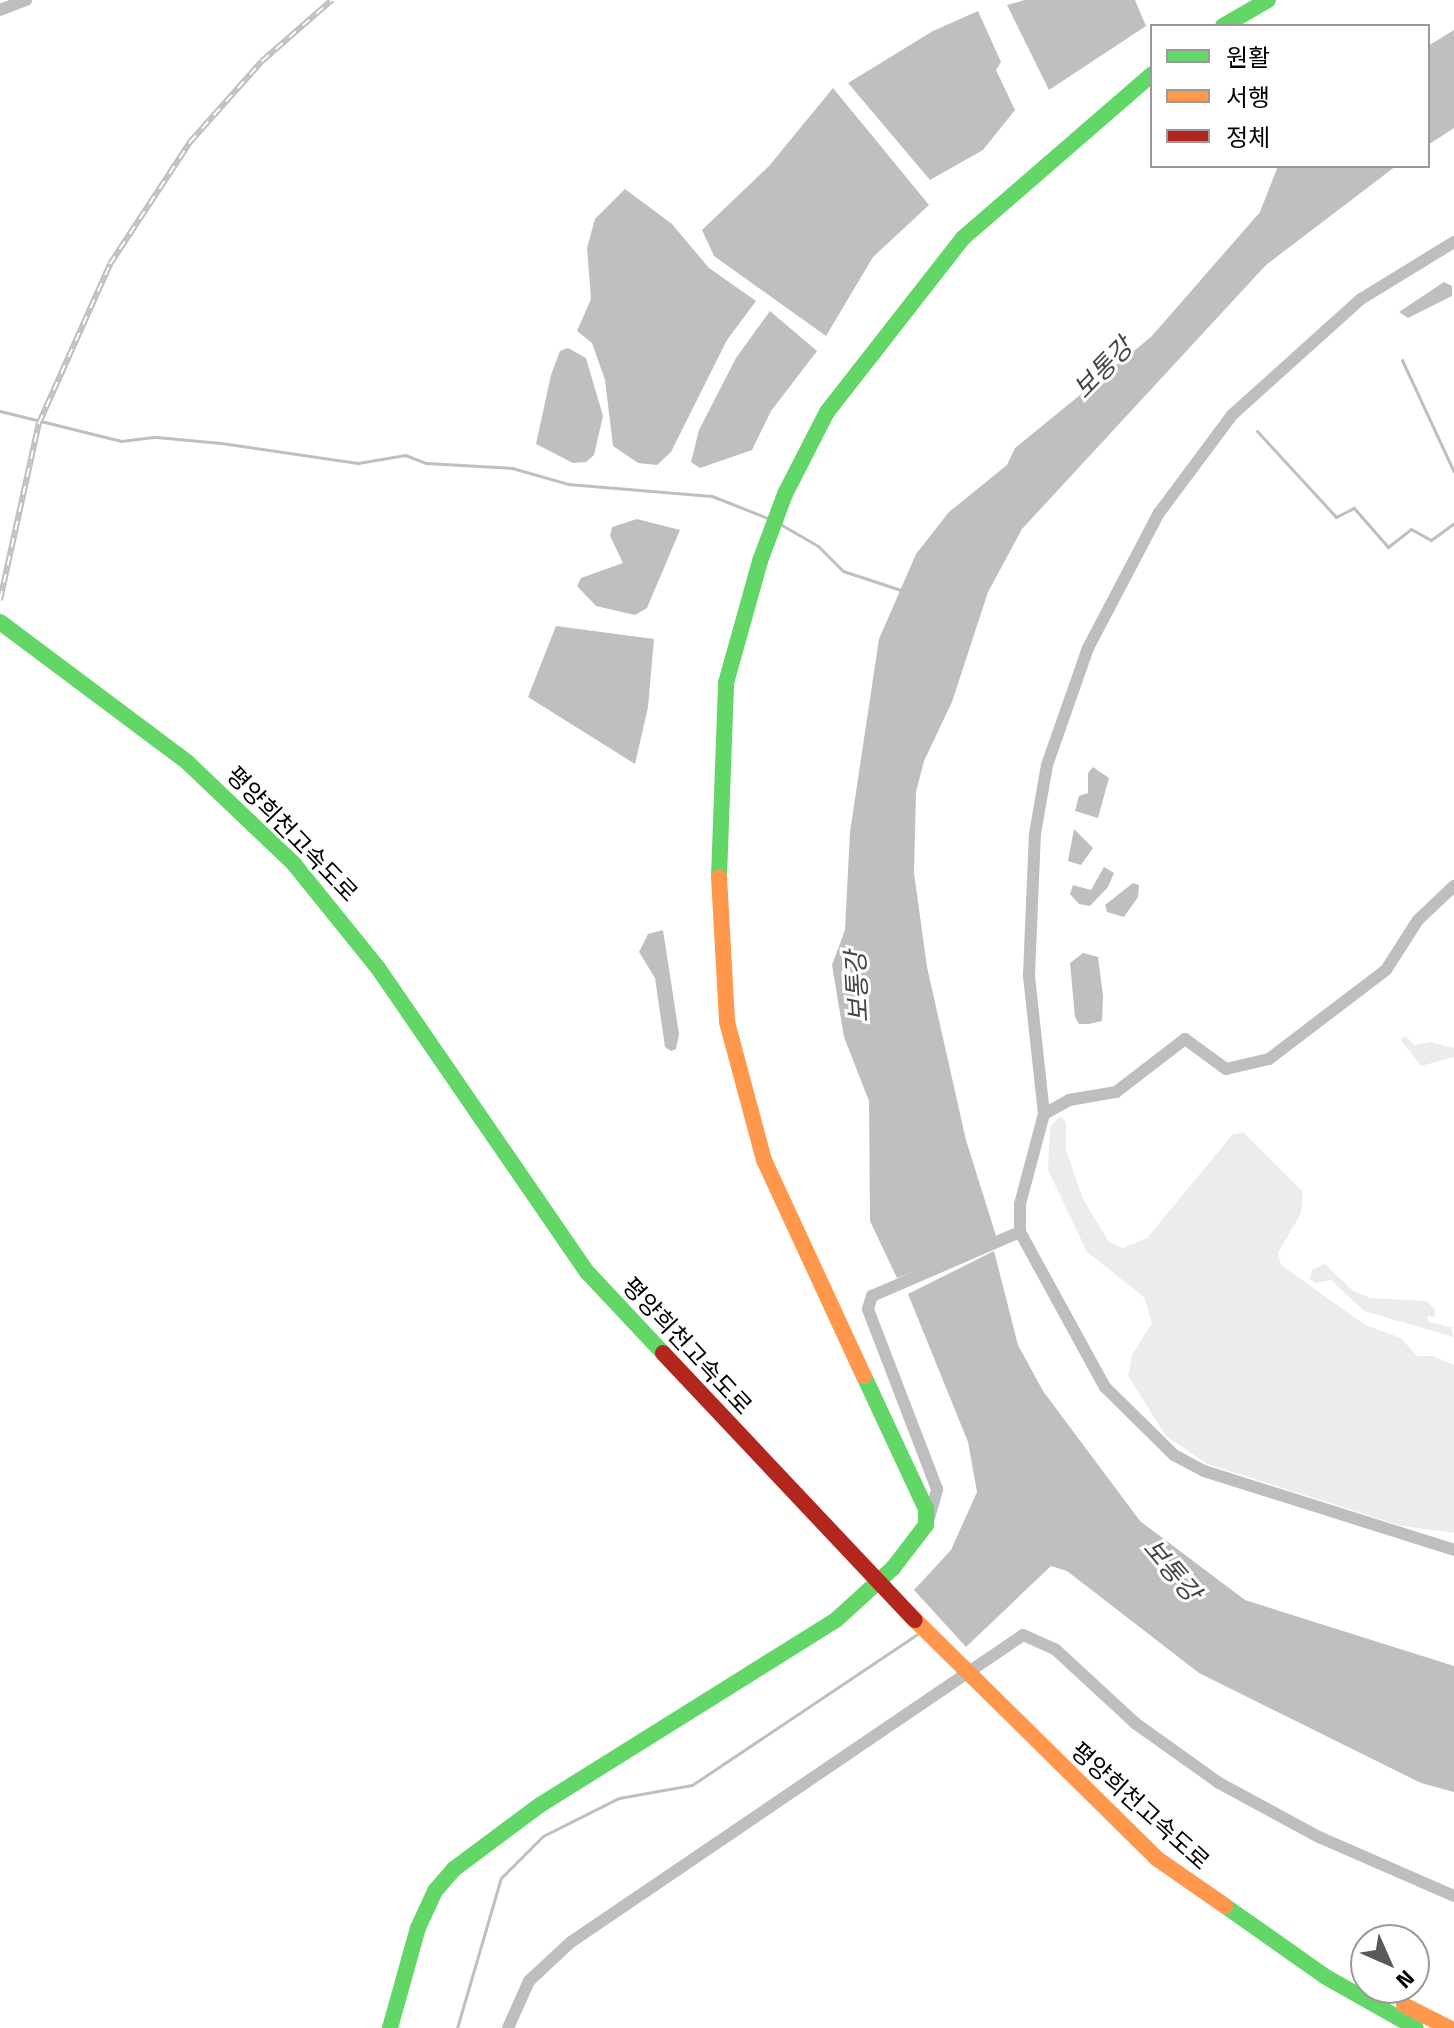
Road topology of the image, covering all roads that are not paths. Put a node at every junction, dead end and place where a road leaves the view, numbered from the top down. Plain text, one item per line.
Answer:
1 (26, 0) edge
2 (1268, 0) edge
3 (0, 10) edge
4 (1226, 24) edge
5 (1150, 76) edge
6 (1454, 242) edge
7 (6, 618) edge
8 (1454, 886) edge
9 (1044, 1114) junction
10 (1020, 1232) junction
11 (926, 1525) junction
12 (1454, 1550) edge
13 (886, 1583) junction
14 (969, 1669) junction
15 (1454, 1896) edge
16 (1350, 1973) edge
17 (1404, 2004) edge
18 (390, 2028) edge
19 (508, 2028) edge
20 (1416, 2028) edge
21 (1449, 2028) edge

1 - 3 street
2 - 4 main road
5 - 11 main road
6 - 9 street
7 - 13 main road, 평양희천고속도로
8 - 9 street
9 - 10 street
10 - 11 street
10 - 12 street
11 - 13 main road
13 - 14 main road, 평양희천고속도로
13 - 18 main road
14 - 15 street
14 - 16 main road, 평양희천고속도로
14 - 19 street
14 - 20 main road, 평양희천고속도로
17 - 21 main road

